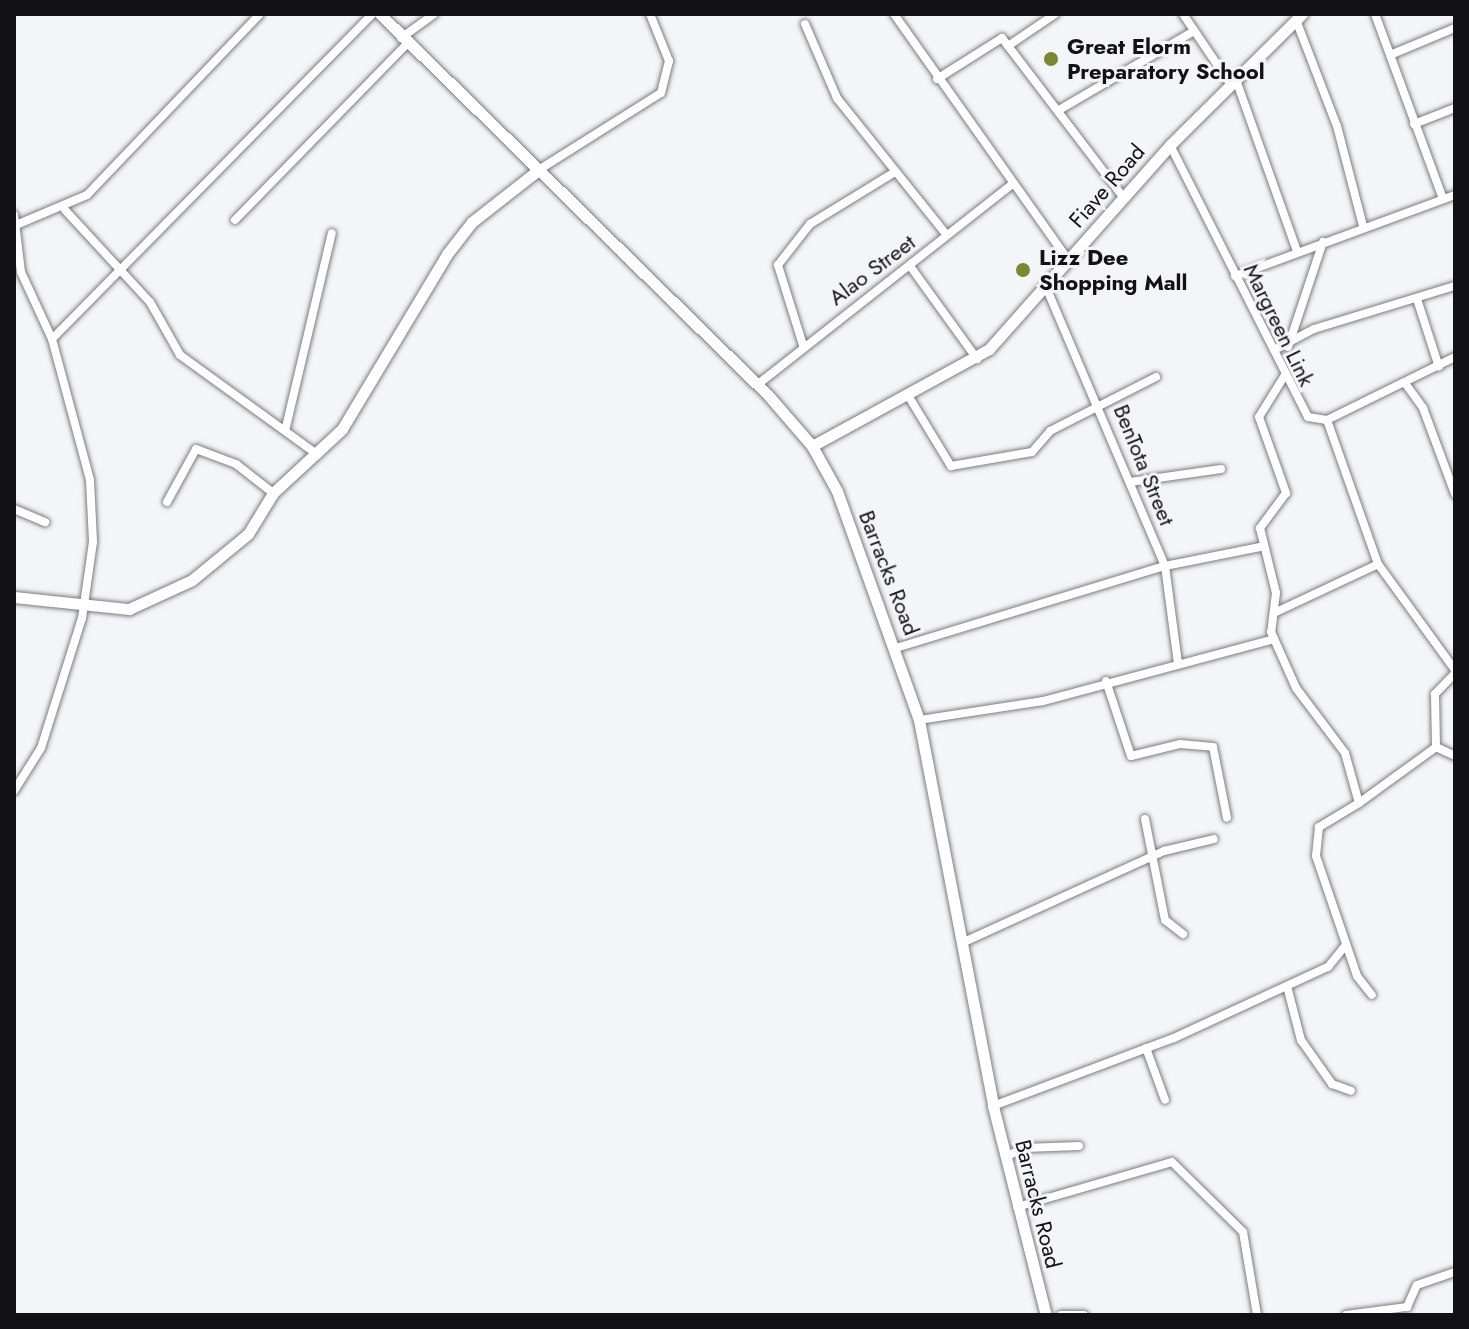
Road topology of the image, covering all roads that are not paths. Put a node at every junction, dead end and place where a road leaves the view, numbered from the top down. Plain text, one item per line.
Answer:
1 (260, 14) edge
2 (372, 14) edge
3 (380, 14) edge
4 (434, 14) edge
5 (650, 14) edge
6 (894, 14) edge
7 (1055, 14) edge
8 (1183, 14) edge
9 (1375, 14) edge
10 (1299, 17) edge
11 (805, 24) dead end
12 (1455, 28) edge
13 (1194, 31) junction
14 (404, 41) junction
15 (1008, 46) junction
16 (1390, 55) junction
17 (937, 79) junction
18 (1232, 79) junction
19 (1455, 108) edge
20 (1059, 110) junction
21 (1414, 124) junction
22 (1170, 145) junction
23 (537, 171) junction
24 (895, 172) junction
25 (1010, 186) junction
26 (1455, 195) edge
27 (1442, 196) junction
28 (1123, 197) junction
29 (65, 210) junction
30 (14, 215) edge
31 (235, 220) dead end
32 (16, 225) junction
33 (1363, 226) junction
34 (332, 233) dead end
35 (946, 234) junction
36 (1323, 242) junction
37 (1297, 251) junction
38 (14, 259) edge
39 (1068, 260) junction
40 (119, 266) junction
41 (910, 266) junction
42 (21, 272) junction
43 (1235, 276) junction
44 (1455, 286) edge
45 (1046, 287) junction
46 (1417, 299) junction
47 (52, 339) junction
48 (803, 345) junction
49 (1288, 347) junction
50 (1274, 350) junction
51 (1455, 357) edge
52 (977, 359) junction
53 (1439, 367) junction
54 (1285, 375) junction
55 (1156, 377) dead end
56 (1405, 383) junction
57 (757, 385) junction
58 (909, 397) junction
59 (1102, 409) junction
60 (1327, 420) junction
61 (286, 427) junction
62 (812, 446) junction
63 (318, 456) junction
64 (1455, 462) edge
65 (1443, 467) junction
66 (1221, 469) dead end
67 (1130, 482) junction
68 (273, 493) junction
69 (1455, 494) edge
70 (167, 502) dead end
71 (14, 509) edge
72 (45, 522) dead end
73 (1260, 547) junction
74 (1378, 564) junction
75 (1165, 566) junction
76 (14, 597) edge
77 (83, 608) junction
78 (1274, 613) junction
79 (1274, 639) junction
80 (896, 648) junction
81 (1178, 664) junction
82 (1455, 672) edge
83 (1106, 681) junction
84 (919, 720) junction
85 (1436, 747) junction
86 (1455, 756) edge
87 (14, 791) edge
88 (1359, 803) junction
89 (1227, 818) dead end
90 (1145, 819) dead end
91 (1214, 839) dead end
92 (1150, 859) junction
93 (1183, 934) dead end
94 (964, 942) junction
95 (1346, 945) junction
96 (1287, 986) junction
97 (1372, 995) dead end
98 (1146, 1048) junction
99 (1351, 1091) dead end
100 (1165, 1100) dead end
101 (993, 1106) junction
102 (1079, 1146) dead end
103 (1005, 1157) junction
104 (1017, 1207) junction
105 (1455, 1272) edge
106 (1382, 1313) edge
107 (1046, 1315) edge
108 (1061, 1315) edge
109 (1084, 1315) edge
110 (1257, 1315) edge
111 (1346, 1315) edge

1 - 29 street
2 - 40 street
3 - 14 street, Barracks Road
4 - 14 street
5 - 23 street
6 - 17 street
7 - 15 street
8 - 13 street
9 - 16 street
10 - 18 street, Fiave Road
10 - 33 street
11 - 24 street
12 - 16 street
13 - 18 street
13 - 20 street
14 - 23 street, Barracks Road
14 - 31 street
15 - 17 street
15 - 20 street
16 - 21 street
17 - 25 street
18 - 22 street, Fiave Road
18 - 37 street
19 - 21 street
20 - 28 street
21 - 27 street
22 - 28 street, Fiave Road
22 - 43 street, Margreen Link
23 - 57 street, Barracks Road
23 - 63 street
24 - 35 street
24 - 48 street
25 - 35 street, Alao Street
25 - 39 street
26 - 27 street
27 - 33 street
28 - 39 street, Fiave Road
29 - 32 street
29 - 40 street
30 - 32 street
32 - 42 street
33 - 36 street
34 - 61 street
35 - 41 street, Alao Street
36 - 37 street
36 - 49 street
37 - 43 street
38 - 42 street
39 - 45 street, Fiave Road
40 - 47 street
40 - 61 street
41 - 48 street, Alao Street
41 - 52 street
42 - 47 street
43 - 50 street, Margreen Link
44 - 46 street
45 - 52 street, Fiave Road
45 - 59 street, BenTota Street
46 - 49 street
46 - 53 street
47 - 77 street
48 - 57 street, Alao Street
49 - 50 street
50 - 54 street, Margreen Link
51 - 53 street
52 - 58 street, Fiave Road
53 - 56 street
54 - 60 street, Margreen Link
54 - 73 street
55 - 59 street
56 - 60 street
56 - 65 street
57 - 62 street, Barracks Road
58 - 59 street
58 - 62 street, Fiave Road
59 - 67 street, BenTota Street
60 - 74 street
61 - 63 street
62 - 80 street, Barracks Road
63 - 68 street
64 - 65 street
65 - 69 street
66 - 67 street
67 - 75 street, BenTota Street
68 - 70 street
68 - 77 street
71 - 72 street
73 - 75 street
73 - 78 street
74 - 78 street
74 - 82 street
75 - 80 street
75 - 81 street, BenTota Street
76 - 77 street
77 - 87 street
78 - 79 street
79 - 81 street
79 - 88 street
80 - 84 street, Barracks Road
81 - 83 street
82 - 85 street
83 - 84 street
83 - 89 street
84 - 94 street, Barracks Road
85 - 86 street
85 - 88 street
88 - 95 street
90 - 92 street
91 - 92 street
92 - 93 street
92 - 94 street
94 - 101 street, Barracks Road
95 - 96 street
95 - 97 street
96 - 98 street
96 - 99 street
98 - 100 street
98 - 101 street
101 - 103 street, Barracks Road
102 - 103 street
103 - 104 street, Barracks Road
104 - 107 street, Barracks Road
104 - 110 street
105 - 106 street
106 - 111 street
108 - 109 street

